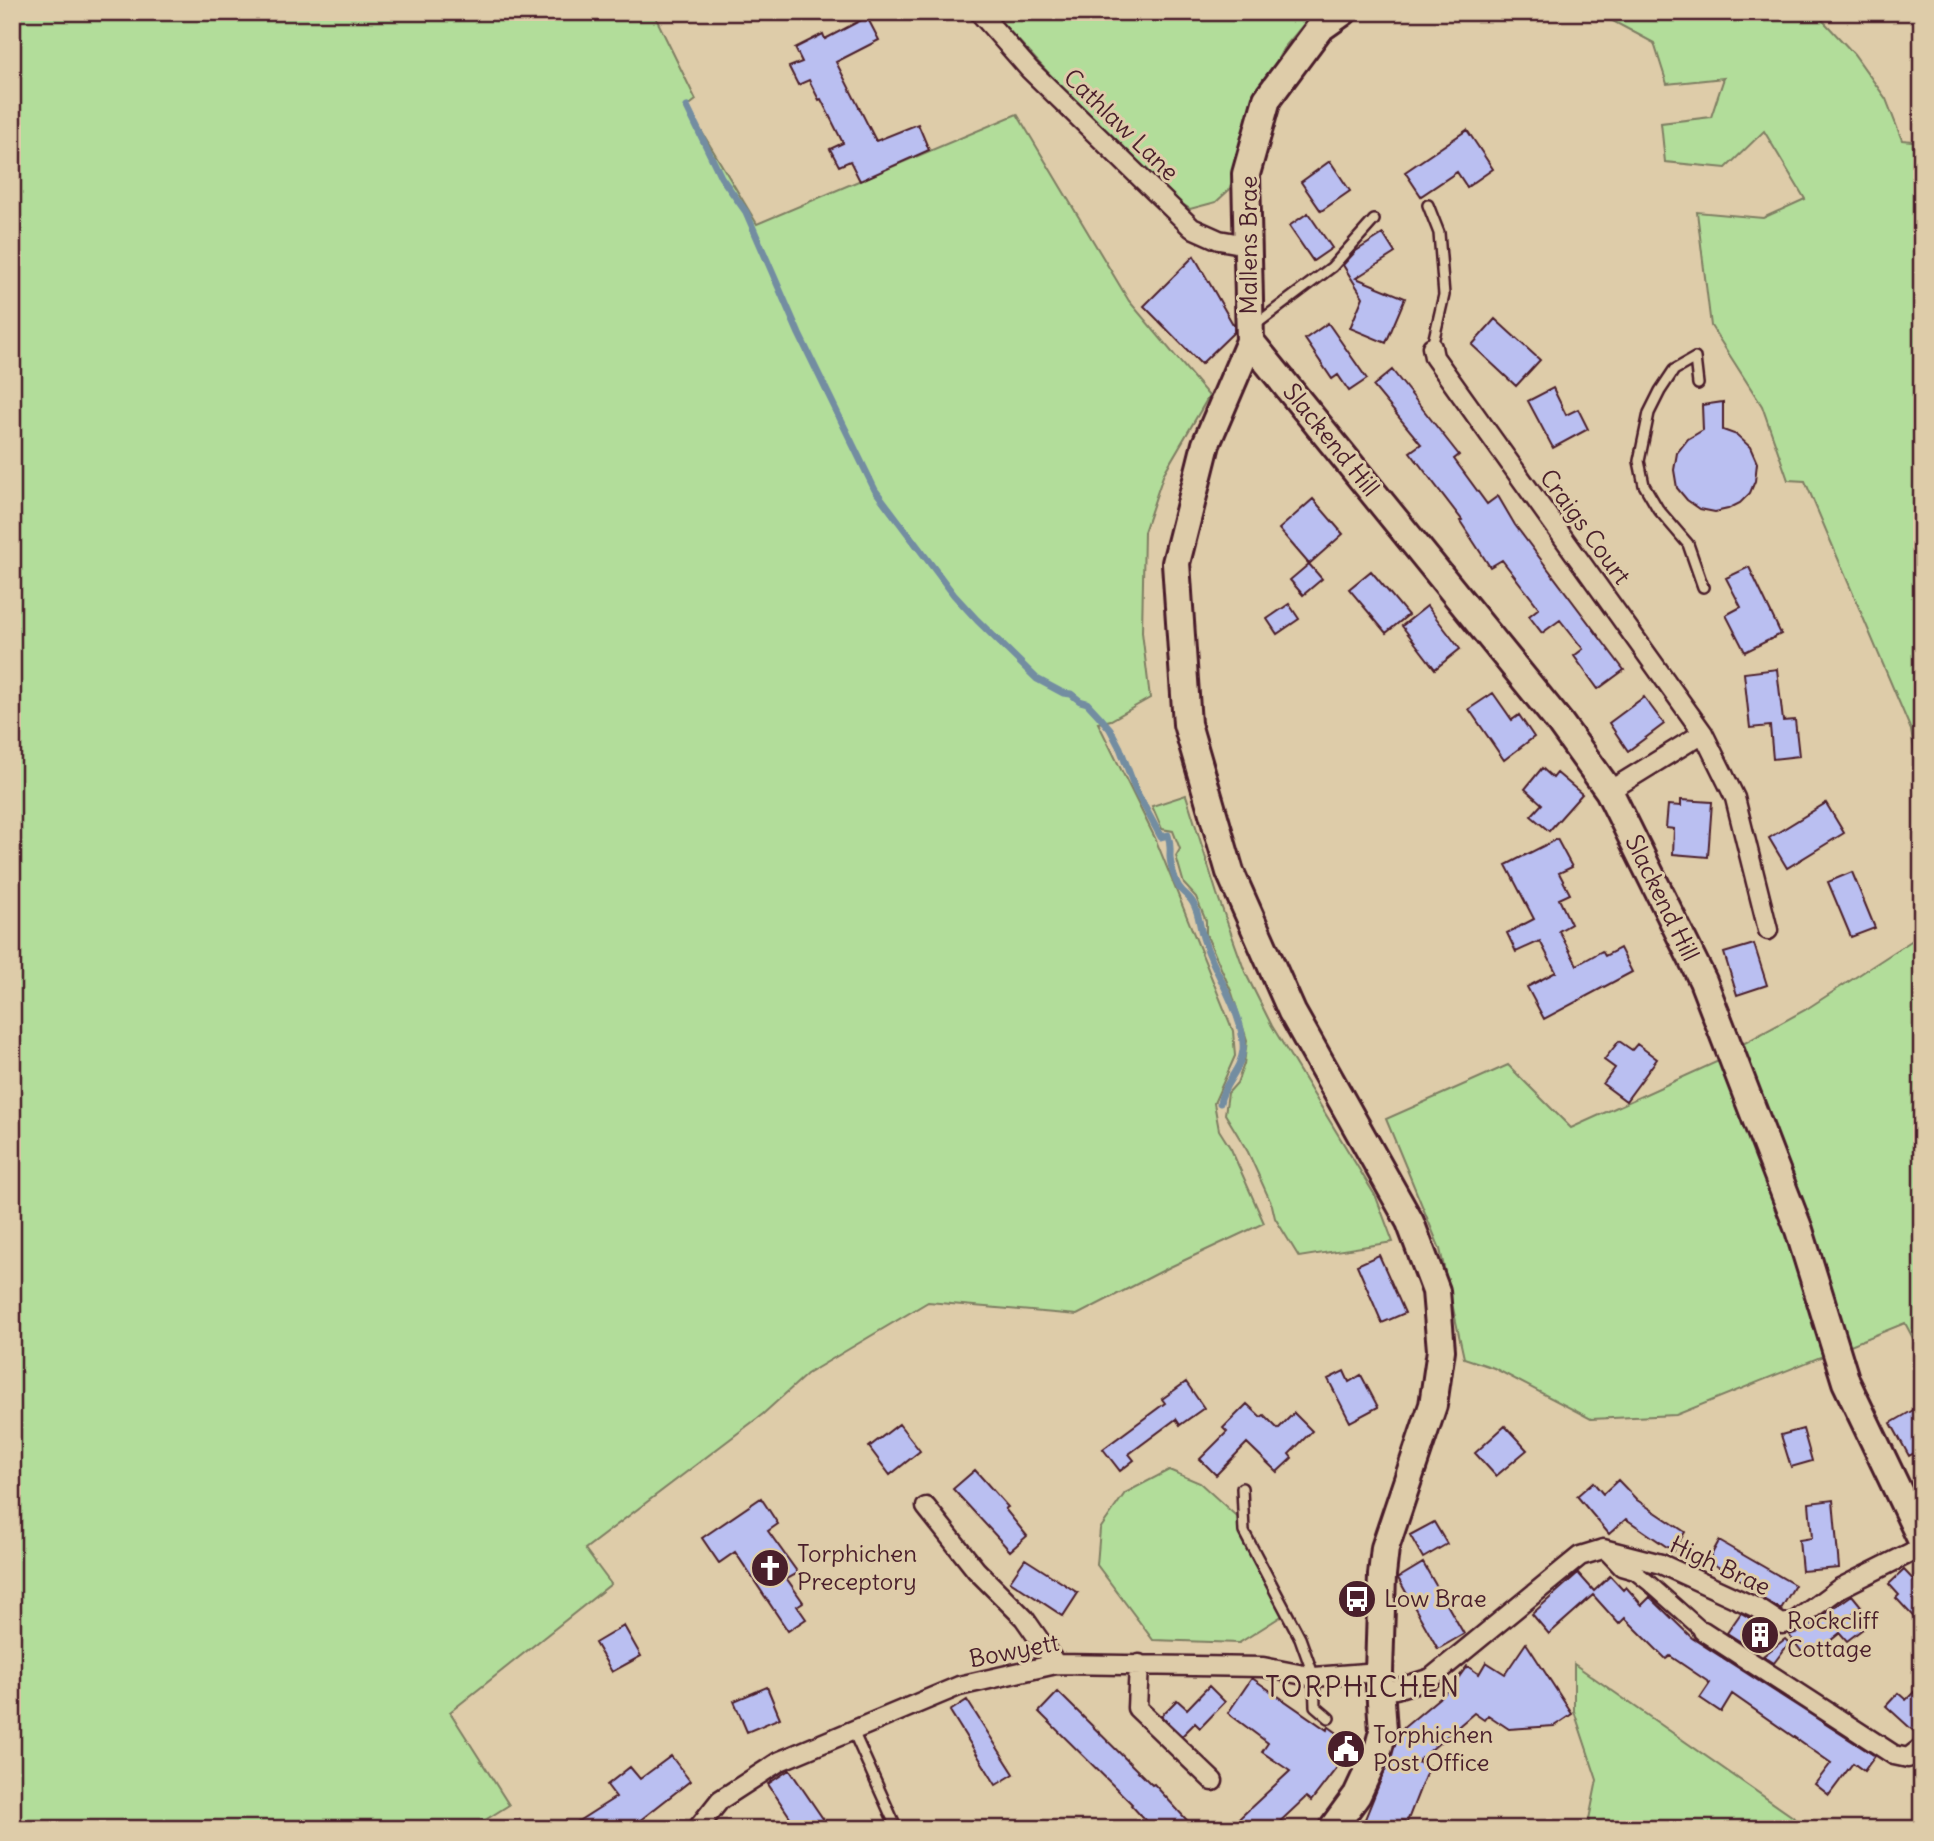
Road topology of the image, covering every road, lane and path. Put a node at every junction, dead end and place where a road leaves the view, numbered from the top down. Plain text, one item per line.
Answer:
1 (979, 12) edge
2 (1343, 12) edge
3 (1428, 205) dead end
4 (1374, 220) dead end
5 (1247, 244) junction
6 (1250, 335) junction
7 (1432, 347) joint
8 (1698, 384) dead end
9 (1703, 587) dead end
10 (1703, 733) junction
11 (1609, 791) junction
12 (1768, 930) dead end
13 (1242, 1488) dead end
14 (926, 1507) dead end
15 (1922, 1541) edge
16 (1922, 1547) edge
17 (1603, 1549) junction
18 (1703, 1631) joint
19 (1056, 1664) junction
20 (1139, 1664) junction
21 (1314, 1677) junction
22 (1380, 1681) junction
23 (1329, 1718) dead end
24 (853, 1731) junction
25 (1922, 1747) edge
26 (1213, 1781) dead end
27 (701, 1827) edge
28 (897, 1829) edge
29 (1332, 1829) edge

1 - 5 street, Cathlaw Lane
2 - 5 main road, Mallens Brae
3 - 7 lane
4 - 6 lane
5 - 6 main road, Mallens Brae
6 - 11 main road, Slackend Hill
6 - 22 main road
7 - 10 street, Craigs Court
8 - 9 lane
10 - 11 street
10 - 12 street, Craigs Court
11 - 15 main road, Slackend Hill
13 - 21 lane
14 - 19 street
16 - 17 street, High Brae
17 - 18 street
17 - 22 street
18 - 25 street
19 - 20 street, Bowyett
19 - 24 street, Bowyett
20 - 21 street, Bowyett
20 - 26 street
21 - 22 street, Bowyett
21 - 23 lane
22 - 29 main road
24 - 27 street, Bowyett
24 - 28 lane

